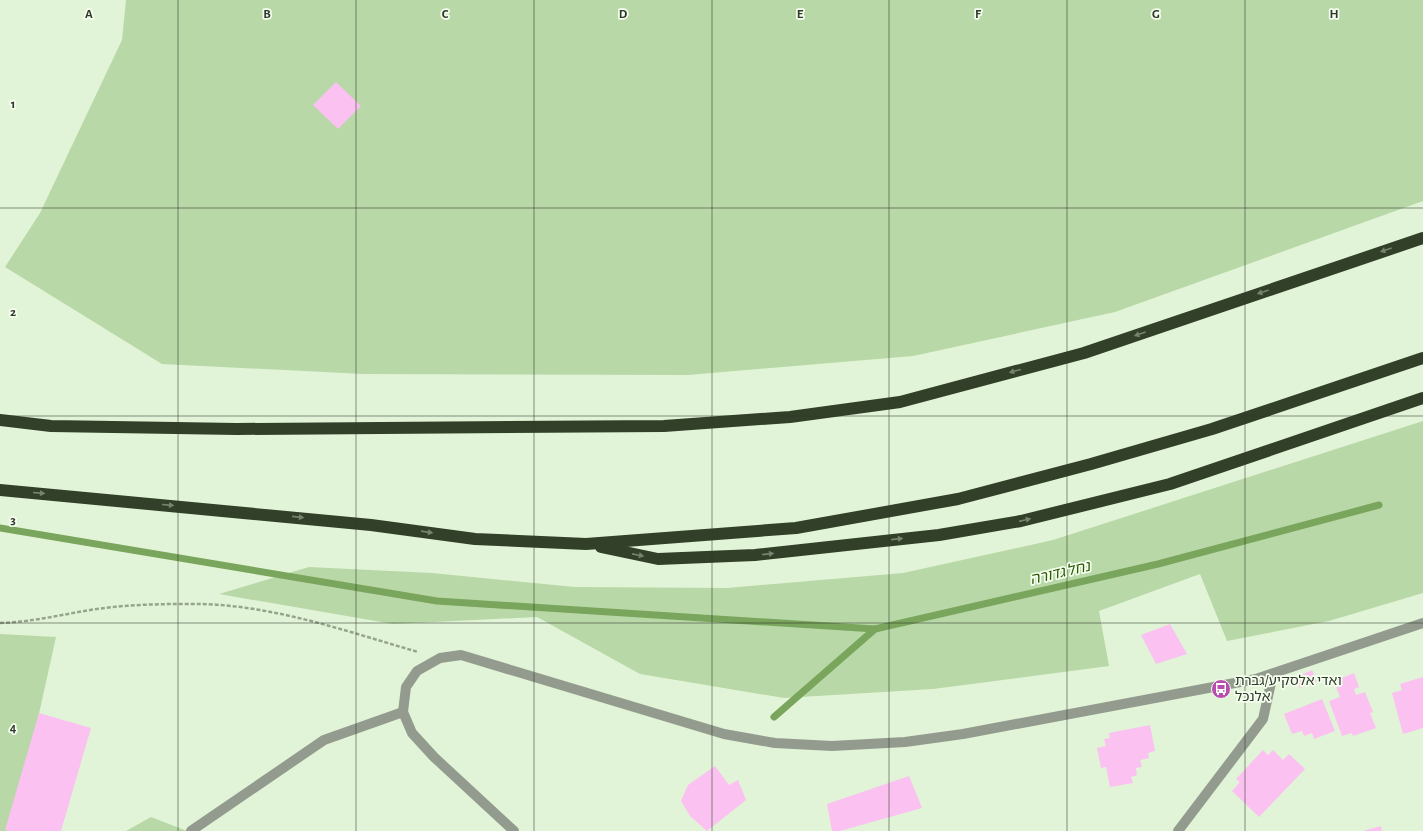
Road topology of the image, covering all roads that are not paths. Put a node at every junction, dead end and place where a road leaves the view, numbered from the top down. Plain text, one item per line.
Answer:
1 (1423, 238) edge
2 (1423, 358) edge
3 (1423, 398) edge
4 (0, 420) edge
5 (0, 490) edge
6 (586, 544) junction
7 (1423, 624) edge
8 (1273, 674) junction
9 (403, 712) junction
10 (191, 831) edge
11 (514, 831) edge
12 (1178, 831) edge

1 -> 4 highway
2 - 6 highway
6 -> 3 highway
5 -> 6 highway
7 - 8 street
8 - 9 street
8 - 12 street
9 - 10 street
9 - 11 street

